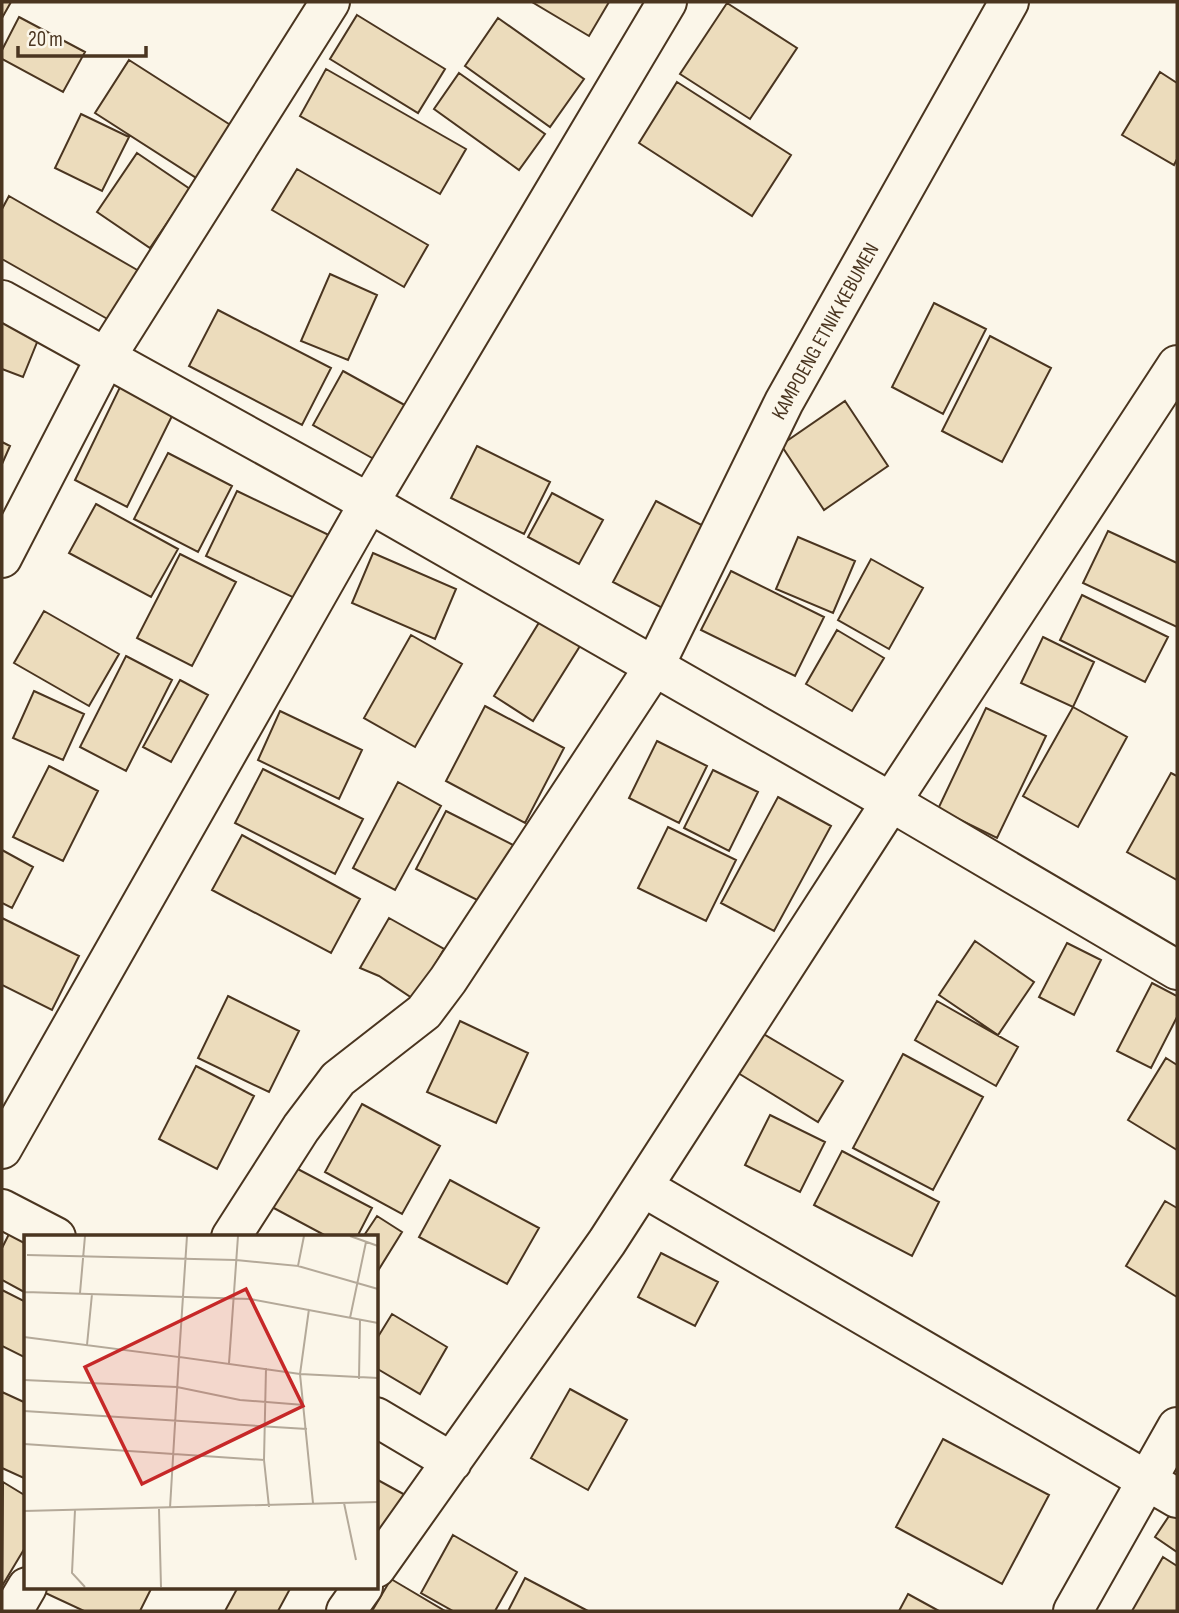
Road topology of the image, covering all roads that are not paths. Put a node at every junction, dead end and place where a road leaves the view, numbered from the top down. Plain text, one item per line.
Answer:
1 (330, 2) edge
2 (667, 2) edge
3 (1009, 2) edge
4 (2, 300) edge
5 (106, 357) junction
6 (1177, 365) edge
7 (369, 503) junction
8 (2, 558) edge
9 (654, 667) junction
10 (891, 802) junction
11 (1177, 970) edge
12 (2, 1149) edge
13 (643, 1188) junction
14 (2, 1209) edge
15 (52, 1235) edge
16 (232, 1235) edge
17 (378, 1418) edge
18 (1177, 1427) edge
19 (452, 1462) junction
20 (1163, 1490) edge
21 (378, 1566) edge
22 (26, 1588) edge
23 (362, 1588) edge
24 (13, 1611) edge
25 (346, 1611) edge
26 (1073, 1611) edge

1 - 5 street
2 - 7 street
3 - 9 street, KAMPOENG ETNIK KEBUMEN
4 - 5 street
5 - 7 street
5 - 8 street
6 - 10 street
7 - 9 street
7 - 12 street
9 - 10 street
9 - 16 street, KAMPOENG ETNIK KEBUMEN
10 - 11 street
10 - 13 street
13 - 19 street
13 - 20 street
14 - 15 street
17 - 19 street
18 - 20 street
19 - 21 street
20 - 26 street
22 - 24 street
23 - 25 street

